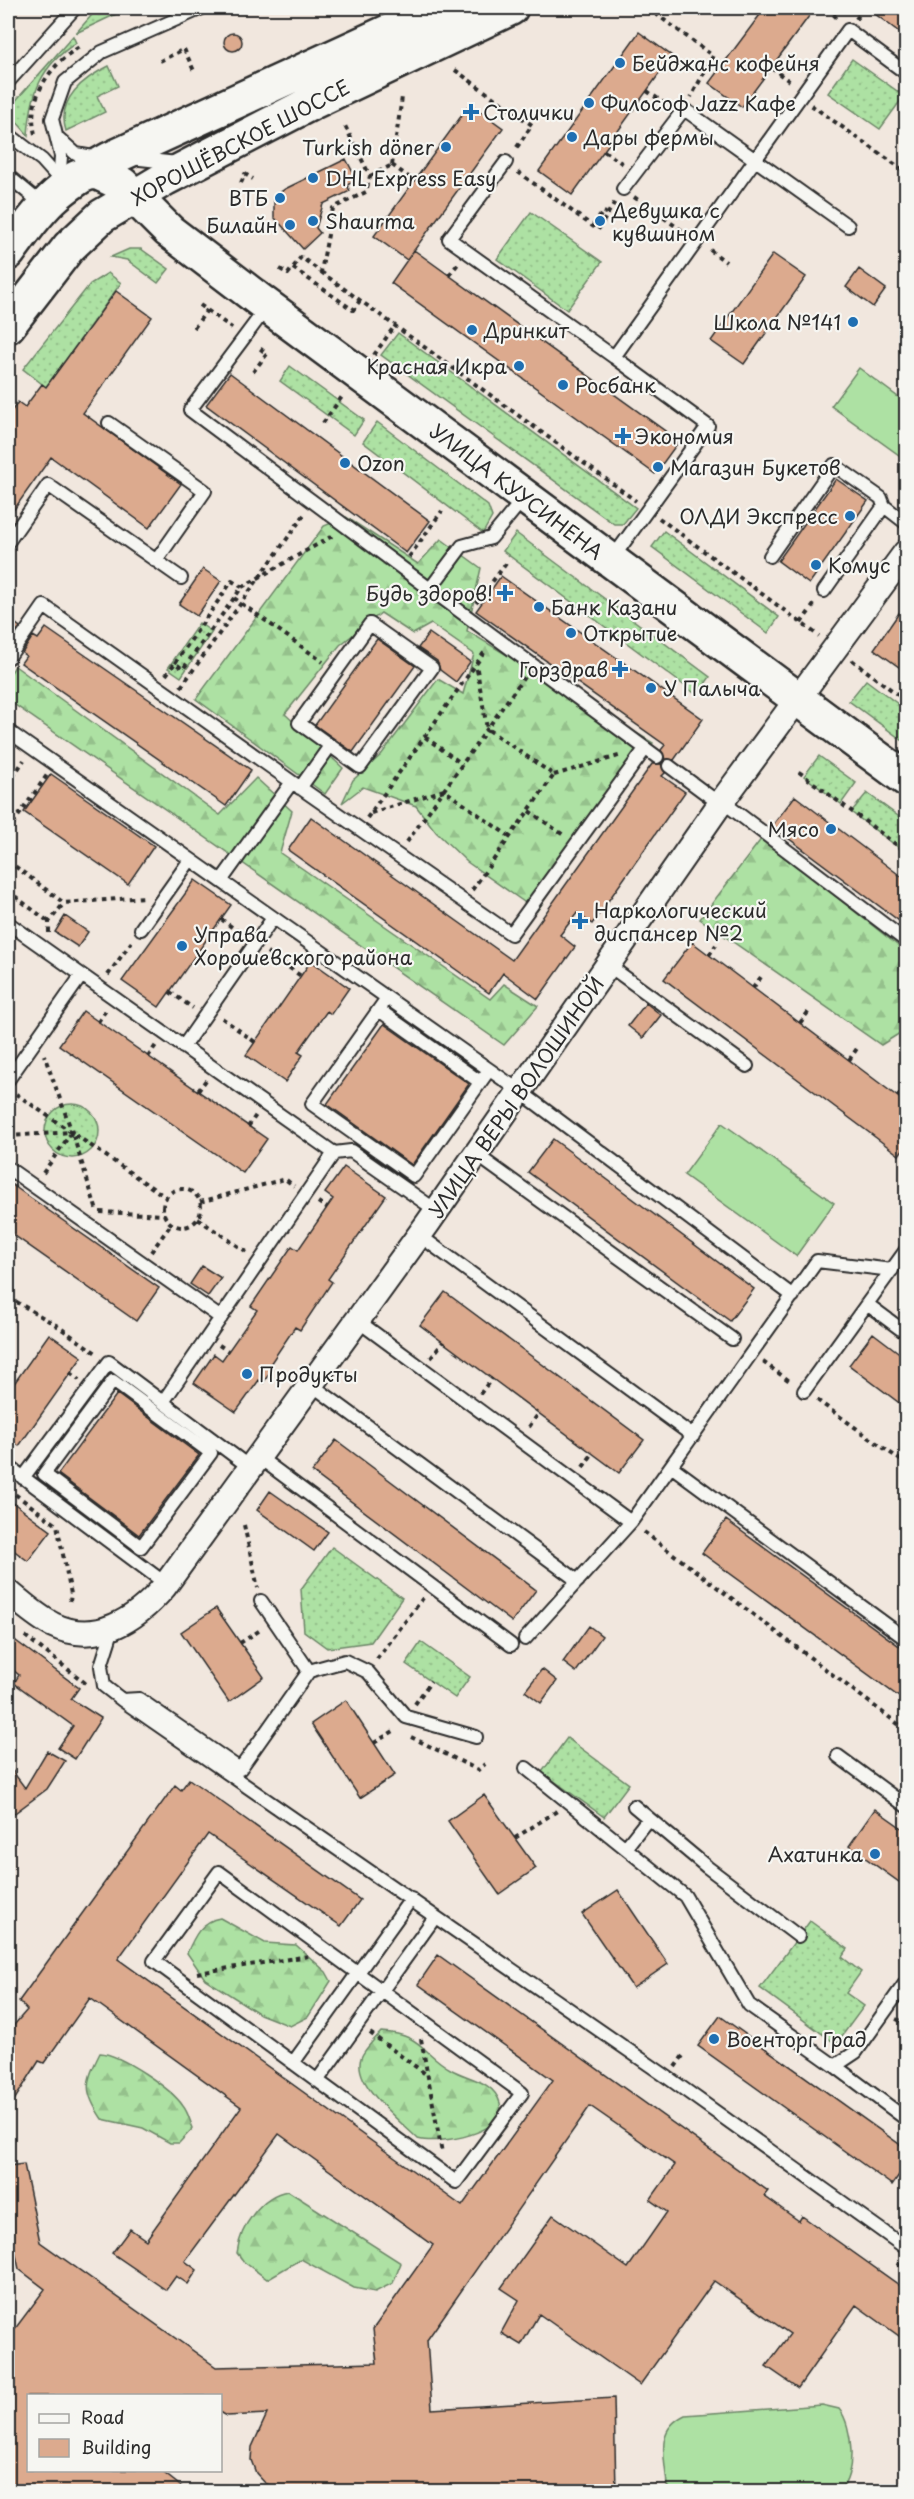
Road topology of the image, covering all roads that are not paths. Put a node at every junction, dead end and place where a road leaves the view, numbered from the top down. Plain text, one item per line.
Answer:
1 (75, 8) edge
2 (202, 8) edge
3 (440, 8) edge
4 (511, 8) edge
5 (906, 73) edge
6 (8, 82) edge
7 (8, 134) edge
8 (55, 135) junction
9 (125, 158) junction
10 (207, 158) junction
11 (756, 160) junction
12 (506, 162) road end
13 (8, 176) edge
14 (59, 188) junction
15 (623, 189) road end
16 (135, 195) junction
17 (848, 226) dead end
18 (8, 254) edge
19 (268, 306) junction
20 (8, 326) edge
21 (614, 357) junction
22 (109, 423) dead end
23 (524, 497) junction
24 (884, 506) junction
25 (906, 522) edge
26 (8, 542) edge
27 (906, 552) edge
28 (770, 556) dead end
29 (156, 561) junction
30 (611, 561) junction
31 (181, 578) dead end
32 (430, 589) junction
33 (824, 591) road end
34 (8, 658) edge
35 (798, 699) junction
36 (8, 731) edge
37 (330, 746) junction
38 (645, 749) junction
39 (657, 757) dead end
40 (669, 766) dead end
41 (906, 779) edge
42 (296, 785) junction
43 (722, 803) junction
44 (190, 860) junction
45 (221, 881) junction
46 (273, 918) junction
47 (8, 923) edge
48 (141, 929) road end
49 (906, 941) edge
50 (608, 965) junction
51 (81, 976) junction
52 (387, 998) junction
53 (378, 1010) junction
54 (183, 1047) junction
55 (747, 1066) dead end
56 (489, 1070) junction
57 (8, 1080) edge
58 (480, 1082) junction
59 (520, 1092) junction
60 (334, 1153) junction
61 (477, 1155) junction
62 (8, 1168) edge
63 (437, 1211) junction
64 (419, 1235) junction
65 (906, 1250) edge
66 (892, 1270) junction
67 (793, 1296) junction
68 (867, 1304) junction
69 (221, 1318) junction
70 (358, 1321) junction
71 (906, 1333) edge
72 (732, 1339) dead end
73 (312, 1385) junction
74 (804, 1391) road end
75 (163, 1402) junction
76 (693, 1436) junction
77 (214, 1448) junction
78 (256, 1463) junction
79 (8, 1467) edge
80 (671, 1467) junction
81 (23, 1478) junction
82 (631, 1522) junction
83 (141, 1547) junction
84 (137, 1562) junction
85 (578, 1581) junction
86 (166, 1584) junction
87 (8, 1592) edge
88 (261, 1601) road end
89 (113, 1628) junction
90 (906, 1638) edge
91 (525, 1639) dead end
92 (511, 1645) dead end
93 (309, 1671) junction
94 (122, 1700) junction
95 (476, 1737) dead end
96 (838, 1756) dead end
97 (526, 1768) dead end
98 (633, 1806) dead end
99 (906, 1806) edge
100 (648, 1819) junction
101 (626, 1847) junction
102 (411, 1899) junction
103 (435, 1917) junction
104 (798, 1936) dead end
105 (358, 1973) junction
106 (906, 1983) edge
107 (382, 1990) junction
108 (293, 2063) junction
109 (834, 2066) junction
110 (317, 2081) junction
111 (906, 2119) edge
112 (906, 2248) edge

1 - 6 lane
2 - 8 lane
3 - 9 main road, ХОРОШЁВСКОЕ ШОССЕ
4 - 10 main road, ХОРОШЁВСКОЕ ШОССЕ
5 - 11 lane
7 - 14 lane
8 - 9 lane
8 - 14 lane
9 - 10 lane
9 - 14 main road
9 - 16 main road
10 - 16 main road, ХОРОШЁВСКОЕ ШОССЕ
11 - 15 lane
11 - 17 lane
11 - 21 lane
12 - 21 lane
13 - 14 lane
14 - 16 main road, УЛИЦА КУУСИНЕНА
14 - 18 main road
16 - 19 main road, УЛИЦА КУУСИНЕНА
16 - 20 main road, ХОРОШЁВСКОЕ ШОССЕ
19 - 23 main road, УЛИЦА КУУСИНЕНА
19 - 32 lane
21 - 30 lane
22 - 29 lane
23 - 30 main road, УЛИЦА КУУСИНЕНА
23 - 32 lane
24 - 25 lane
24 - 28 lane
24 - 33 lane
26 - 29 lane
27 - 35 street, УЛИЦА ВЕРЫ ВОЛОШИНОЙ
29 - 31 lane
30 - 35 main road, УЛИЦА КУУСИНЕНА
32 - 38 lane
34 - 42 lane
35 - 41 main road, УЛИЦА КУУСИНЕНА
35 - 43 street, УЛИЦА ВЕРЫ ВОЛОШИНОЙ
36 - 44 lane
37 - 37 lane
37 - 42 lane
38 - 39 lane
38 - 42 lane
40 - 43 lane
42 - 45 lane
43 - 49 lane
43 - 50 street, УЛИЦА ВЕРЫ ВОЛОШИНОЙ
44 - 45 lane
44 - 48 lane
45 - 46 lane
46 - 52 lane
46 - 54 lane
47 - 51 lane
50 - 55 lane
50 - 59 street, УЛИЦА ВЕРЫ ВОЛОШИНОЙ
51 - 54 lane
51 - 57 lane
52 - 53 lane
52 - 56 lane
53 - 58 lane
53 - 58 lane
54 - 60 lane
56 - 58 lane
56 - 59 lane
59 - 61 street, УЛИЦА ВЕРЫ ВОЛОШИНОЙ
59 - 67 lane
60 - 63 lane
60 - 69 lane
61 - 63 street, УЛИЦА ВЕРЫ ВОЛОШИНОЙ
61 - 72 lane
62 - 69 lane
63 - 64 street, УЛИЦА ВЕРЫ ВОЛОШИНОЙ
64 - 70 street, УЛИЦА ВЕРЫ ВОЛОШИНОЙ
64 - 76 lane
65 - 66 lane
66 - 67 lane
66 - 68 lane
67 - 76 lane
68 - 71 lane
68 - 74 lane
69 - 75 lane
70 - 73 street, УЛИЦА ВЕРЫ ВОЛОШИНОЙ
70 - 82 lane
73 - 78 street, УЛИЦА ВЕРЫ ВОЛОШИНОЙ
73 - 85 lane
75 - 77 lane
75 - 81 lane
76 - 80 lane
77 - 78 lane
77 - 83 lane
77 - 83 lane
78 - 86 street, УЛИЦА ВЕРЫ ВОЛОШИНОЙ
78 - 92 lane
79 - 81 lane
80 - 82 lane
80 - 90 lane
81 - 84 lane
82 - 85 lane
83 - 84 lane
84 - 86 lane
85 - 91 lane
86 - 89 street, УЛИЦА ВЕРЫ ВОЛОШИНОЙ
87 - 89 street
88 - 93 lane
89 - 94 lane
93 - 94 lane
93 - 95 lane
94 - 102 lane
96 - 99 lane
97 - 101 lane
98 - 100 lane
100 - 101 lane
100 - 104 lane
101 - 109 lane
102 - 103 lane
102 - 105 lane
103 - 107 lane
103 - 112 lane
105 - 107 lane
105 - 108 lane
105 - 108 lane
106 - 109 lane
107 - 110 lane
107 - 110 lane
108 - 110 lane
109 - 111 lane

